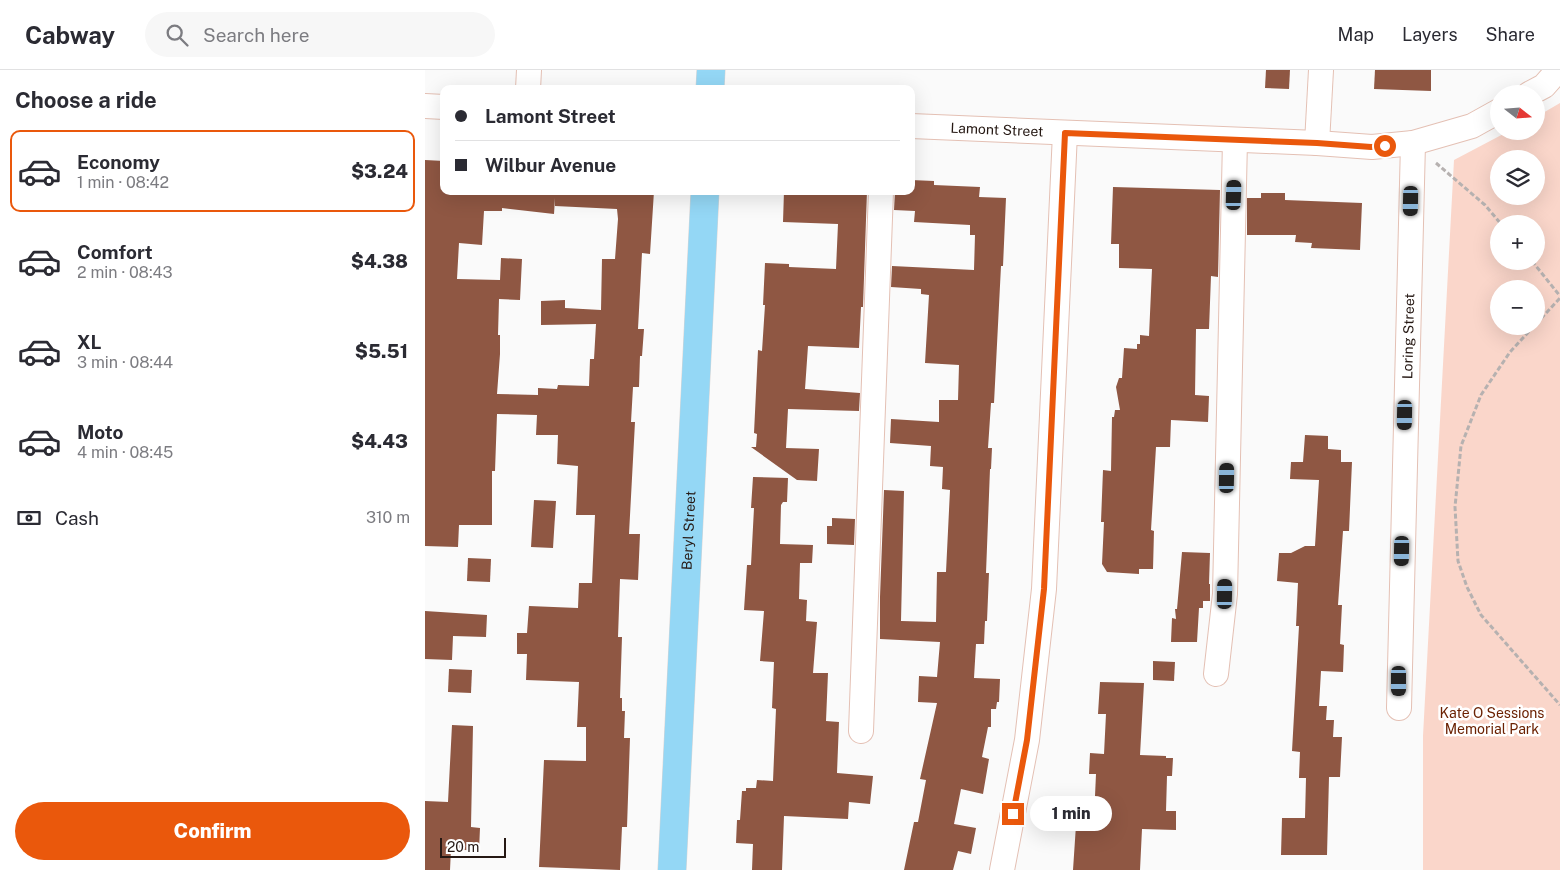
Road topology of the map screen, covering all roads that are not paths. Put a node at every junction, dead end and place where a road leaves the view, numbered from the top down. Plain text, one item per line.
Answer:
1 (529, 70) edge
2 (711, 70) edge
3 (1321, 70) edge
4 (1558, 70) edge
5 (527, 85) edge
6 (710, 85) edge
7 (1544, 85) edge
8 (425, 106) edge
9 (440, 107) edge
10 (1490, 116) edge
11 (915, 126) edge
12 (1065, 133) junction
13 (1235, 140) junction
14 (1317, 143) junction
15 (1413, 143) junction
16 (705, 195) edge
17 (881, 195) edge
18 (1216, 674) dead end
19 (1399, 708) dead end
20 (861, 731) dead end
21 (672, 870) edge
22 (1002, 870) edge

1 - 5 street
2 - 6 main road
3 - 14 street
4 - 7 street
8 - 9 street
10 - 15 street, Lamont Street
11 - 12 street, Lamont Street
12 - 13 street, Lamont Street
12 - 22 street
13 - 14 street, Lamont Street
13 - 18 street
14 - 15 street, Lamont Street
15 - 19 street, Loring Street
16 - 21 main road, Beryl Street
17 - 20 street

